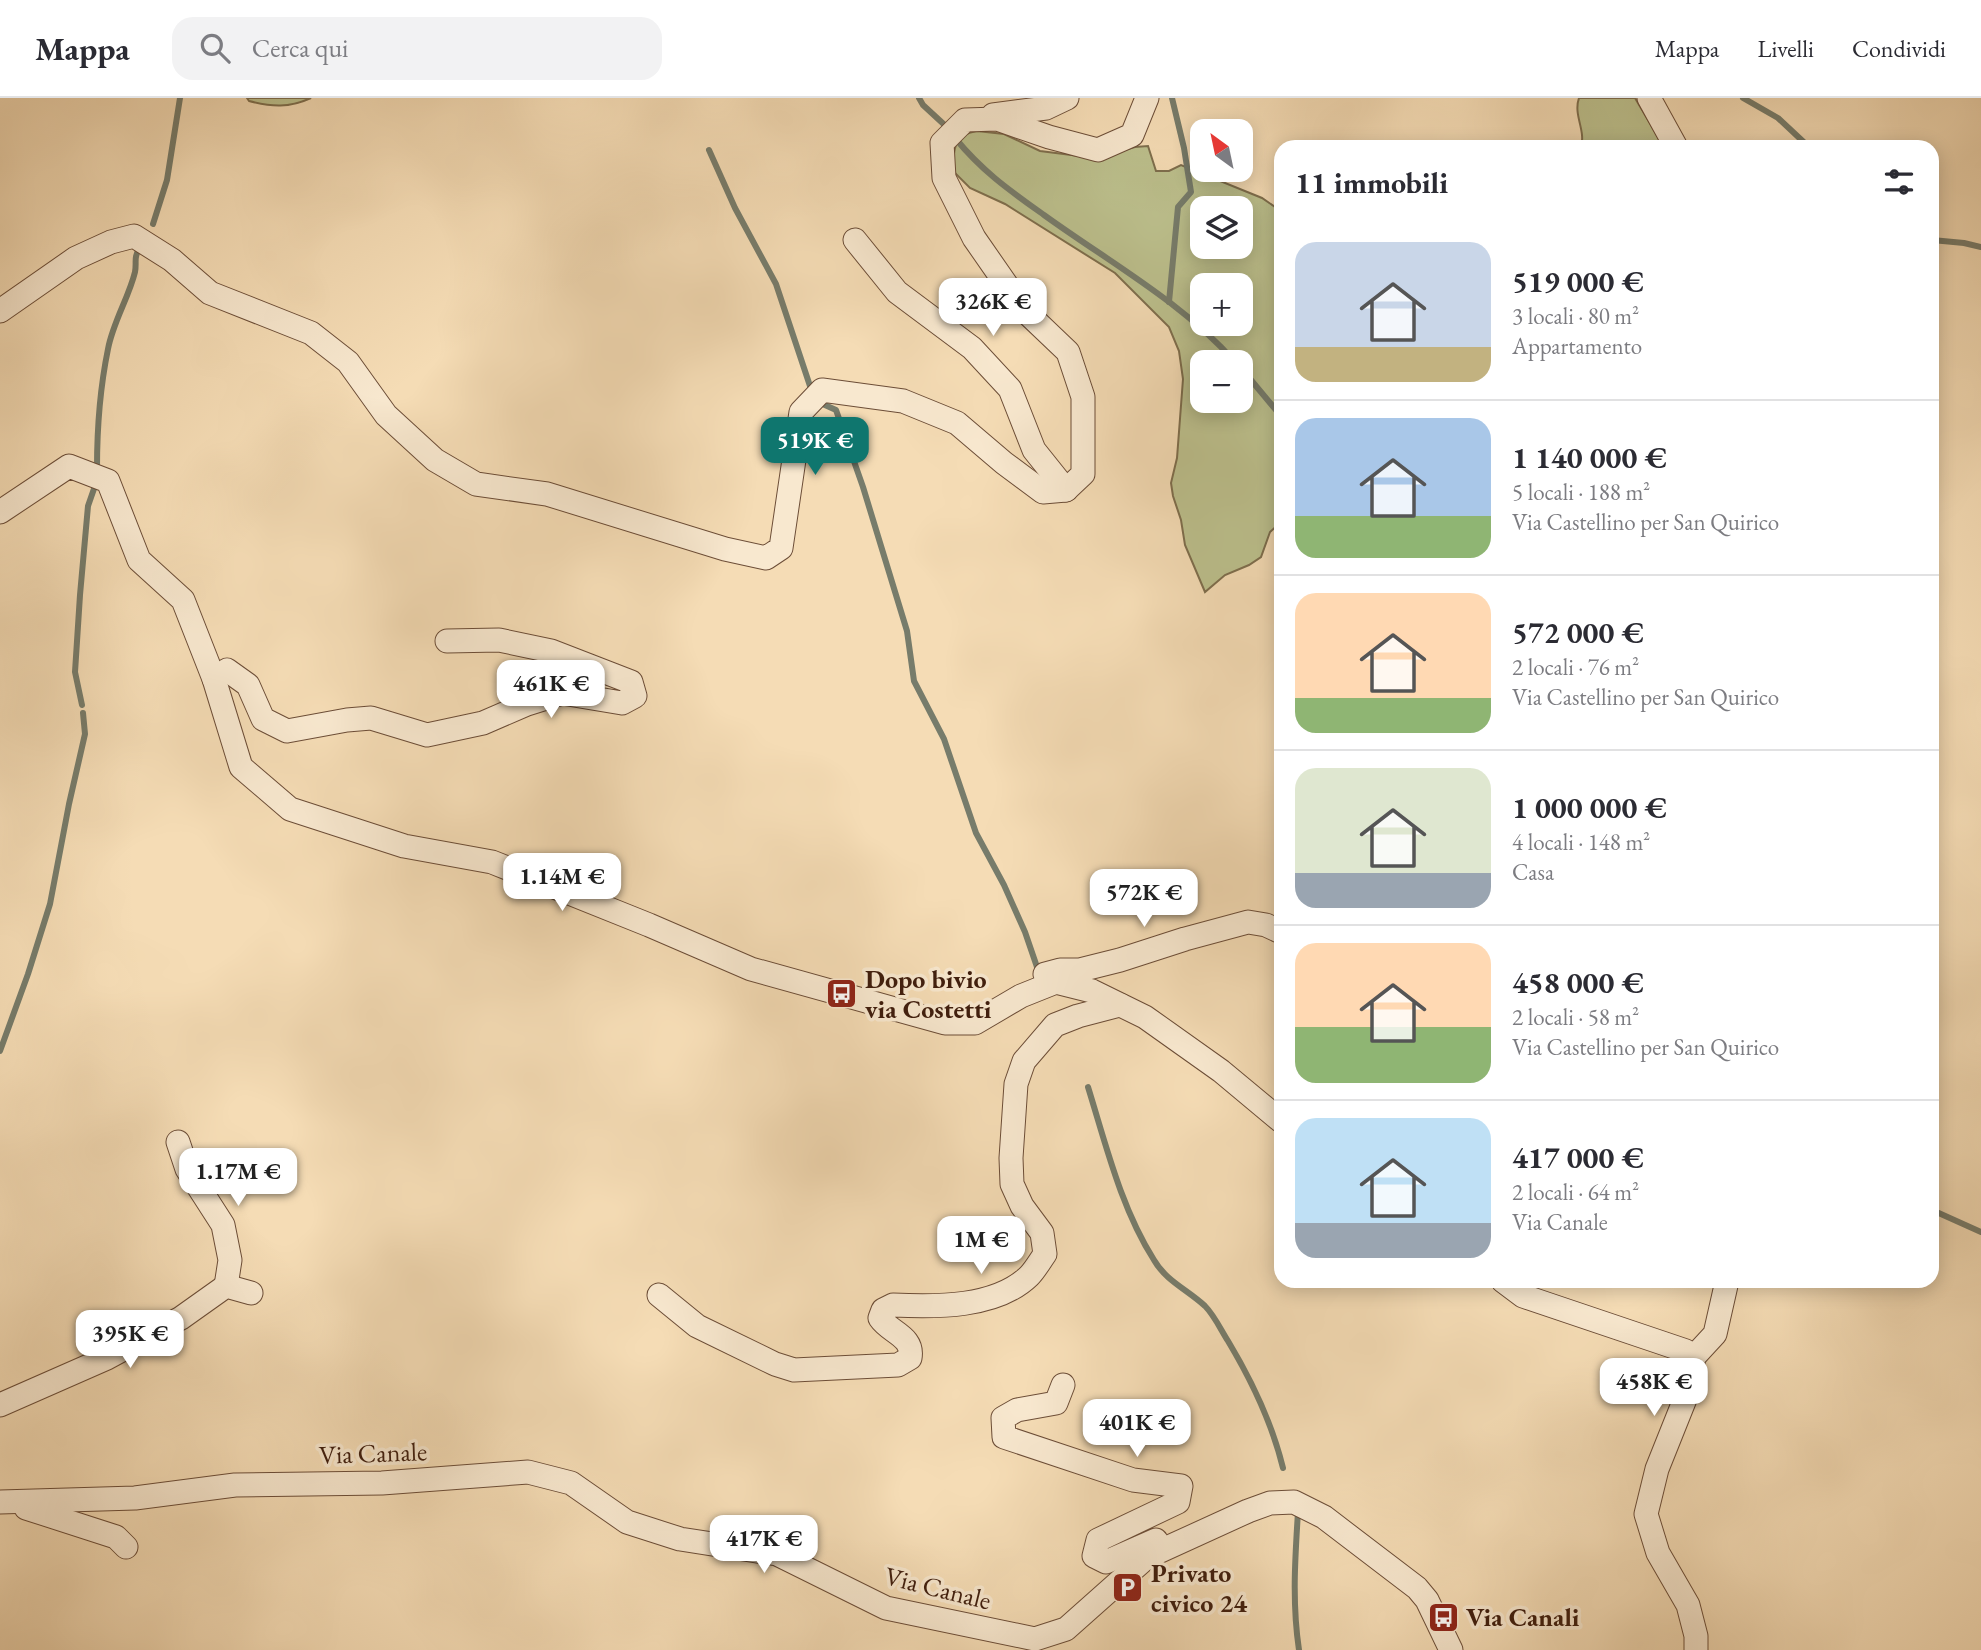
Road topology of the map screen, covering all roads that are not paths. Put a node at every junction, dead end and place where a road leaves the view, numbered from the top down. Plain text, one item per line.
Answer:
1 (1067, 98) edge
2 (1147, 98) edge
3 (1649, 98) edge
4 (980, 120) junction
5 (1672, 140) edge
6 (855, 240) dead end
7 (0, 311) edge
8 (1066, 490) junction
9 (0, 512) edge
10 (447, 641) dead end
11 (214, 679) junction
12 (1274, 929) edge
13 (1029, 993) junction
14 (1120, 1005) junction
15 (1248, 1094) junction
16 (1274, 1095) edge
17 (1274, 1115) edge
18 (178, 1142) dead end
19 (226, 1286) junction
20 (1512, 1288) edge
21 (1725, 1288) edge
22 (251, 1293) dead end
23 (659, 1295) dead end
24 (1691, 1360) junction
25 (1063, 1385) dead end
26 (0, 1405) edge
27 (2, 1502) edge
28 (126, 1547) dead end
29 (1161, 1552) junction
30 (1451, 1650) edge
31 (1696, 1650) edge

1 - 4 street
2 - 4 street
3 - 5 street
4 - 8 street
6 - 8 street
7 - 8 street
9 - 11 street
10 - 11 street
11 - 13 street
12 - 13 street
13 - 14 street
14 - 15 street
14 - 23 street
15 - 16 street
15 - 17 street
18 - 19 street
19 - 22 street
19 - 26 street
20 - 24 street
21 - 24 street
24 - 31 street
25 - 29 street
27 - 28 street
27 - 29 street, Via Canale
29 - 30 street, Via Canale

